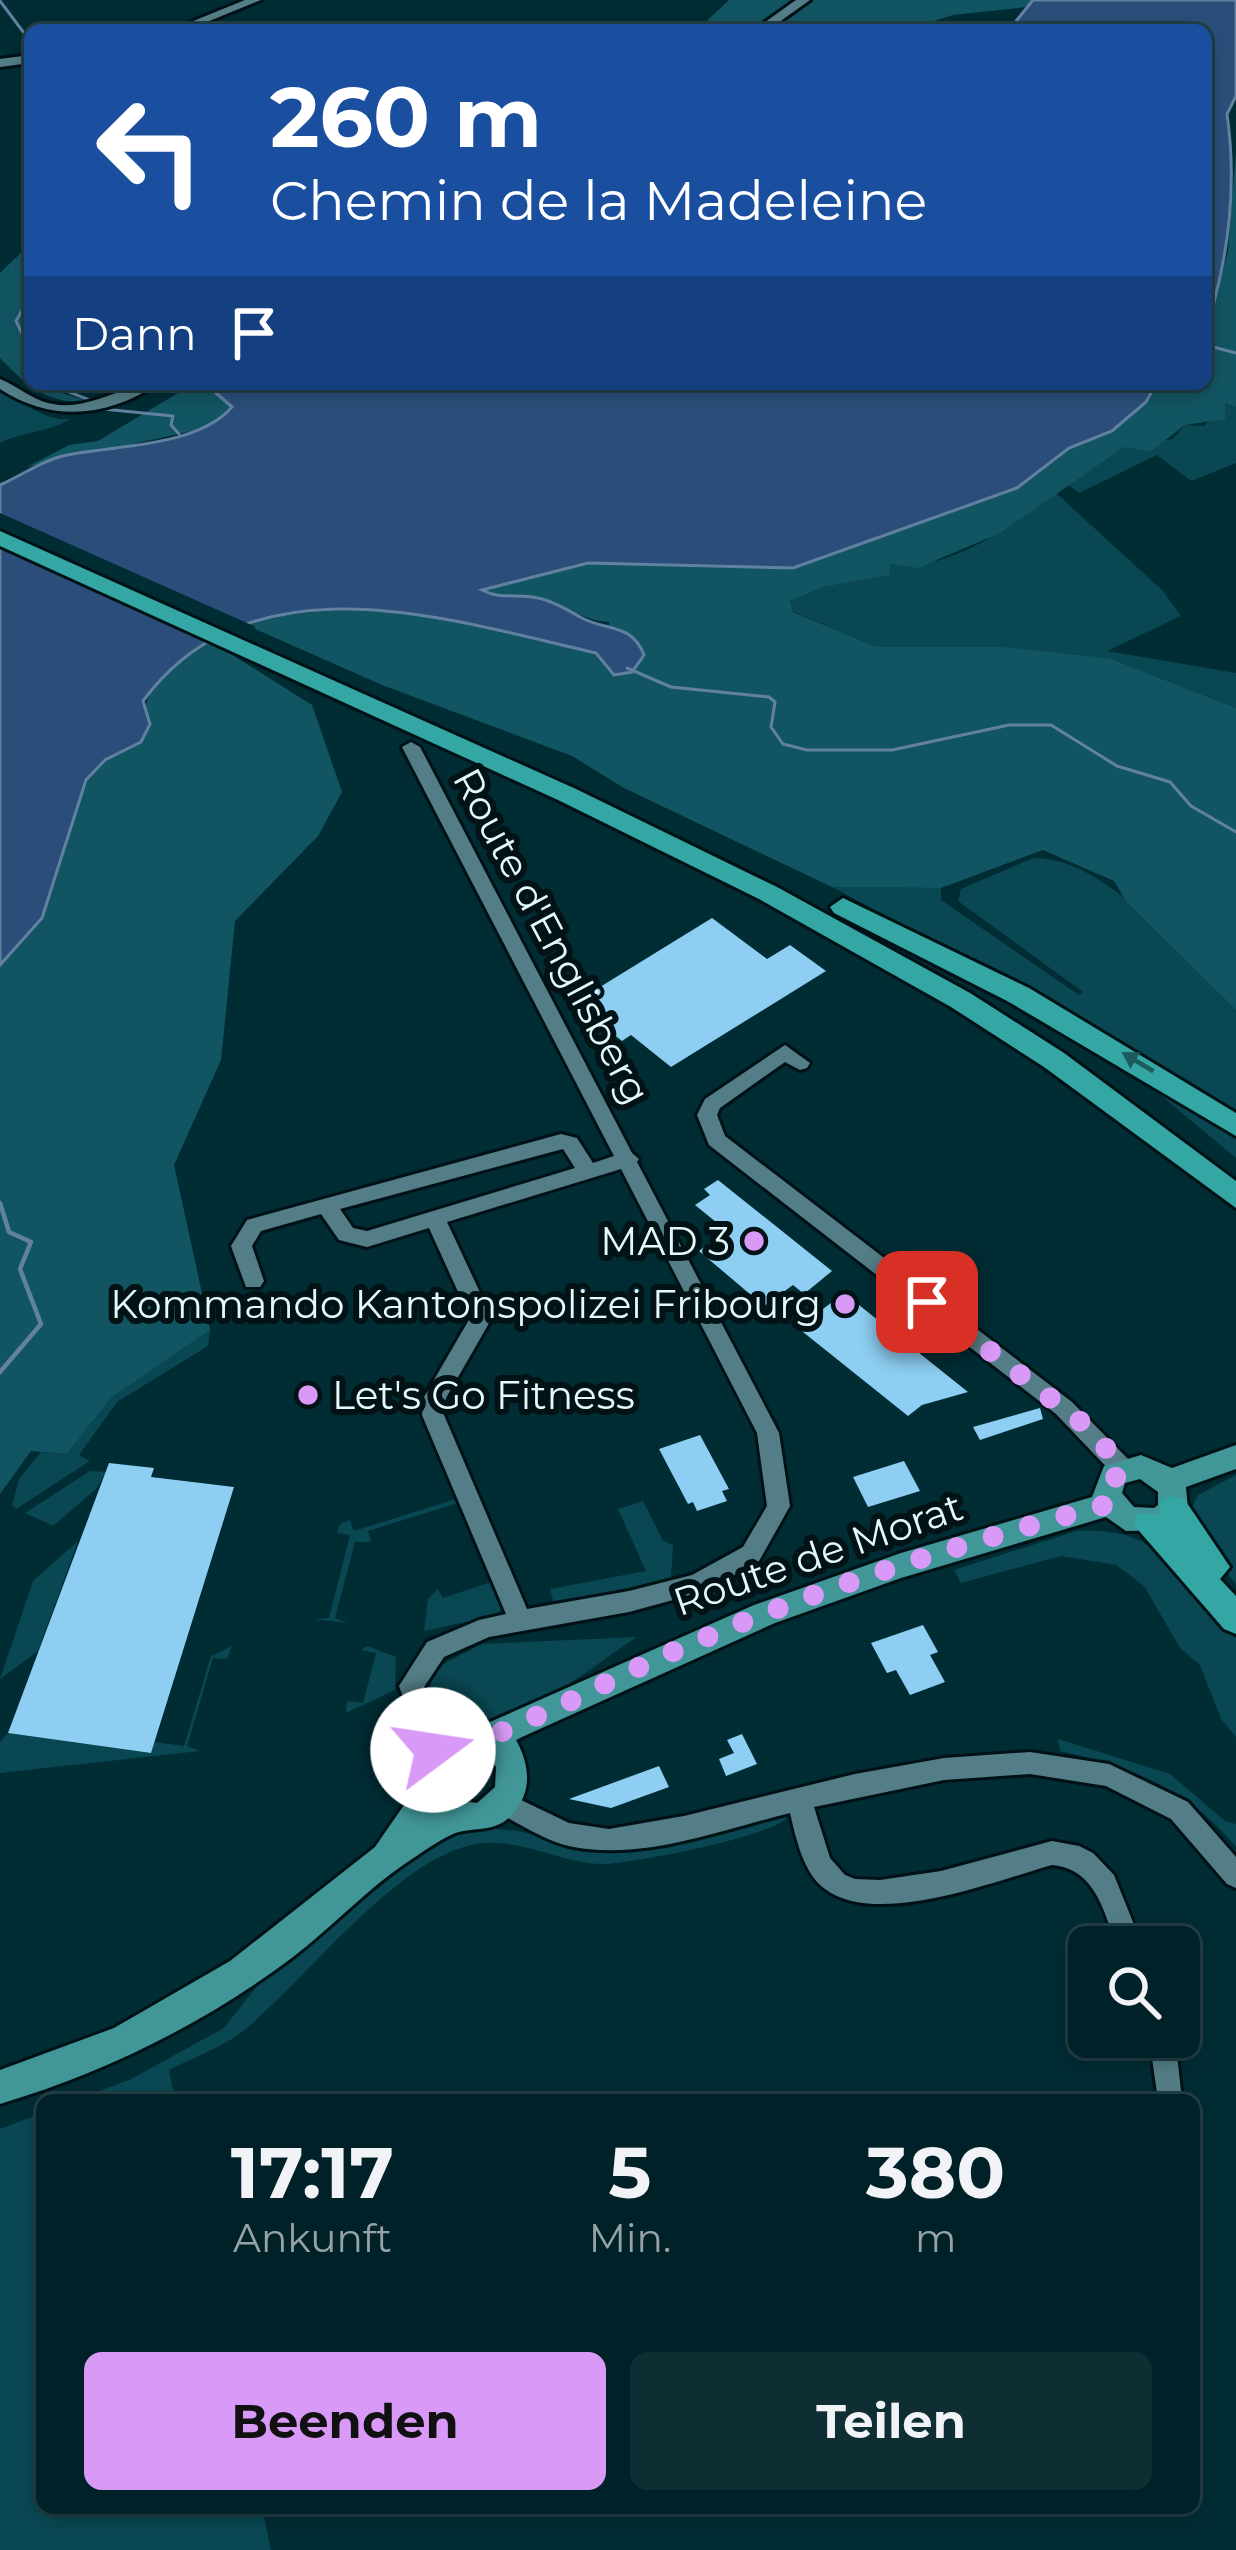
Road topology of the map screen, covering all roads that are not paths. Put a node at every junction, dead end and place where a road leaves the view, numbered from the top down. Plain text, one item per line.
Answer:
1 (255, 0) edge
2 (804, 0) edge
3 (192, 24) edge
4 (769, 24) edge
5 (0, 383) edge
6 (134, 390) edge
7 (0, 522) edge
8 (0, 538) edge
9 (269, 651) junction
10 (410, 747) dead end
11 (788, 882) junction
12 (800, 1063) dead end
13 (1236, 1126) edge
14 (629, 1159) junction
15 (586, 1168) junction
16 (1236, 1172) edge
17 (1236, 1197) edge
18 (327, 1207) junction
19 (434, 1217) junction
20 (253, 1281) dead end
21 (1236, 1456) edge
22 (1123, 1469) junction
23 (1109, 1504) junction
24 (1163, 1505) junction
25 (1236, 1595) edge
26 (1236, 1618) edge
27 (521, 1622) junction
28 (443, 1742) junction
29 (502, 1747) junction
30 (799, 1799) junction
31 (502, 1802) junction
32 (441, 1805) junction
33 (1236, 1876) edge
34 (1121, 1926) edge
35 (1165, 2058) edge
36 (0, 2087) edge
37 (1170, 2094) edge

1 - 3 street
2 - 4 street
5 - 6 street
7 - 9 highway
8 - 9 highway
9 - 11 highway
9 - 17 highway
10 - 14 street, Route d'Englisberg
13 -> 11 highway
11 - 16 highway
12 - 22 street
14 - 15 street, Route d'Englisberg
14 - 27 street, Route d'Englisberg
15 - 18 street
15 - 19 street, Route d'Englisberg
18 - 19 street, Route d'Englisberg
18 - 20 street
19 - 27 street
21 - 24 main road
22 - 23 main road
22 - 24 main road
23 - 24 main road
23 - 29 main road, Route de Morat
24 - 25 highway
24 - 26 highway
27 - 28 street, Route d'Englisberg
28 - 29 main road
28 - 32 main road
29 - 31 main road
30 - 31 street
30 - 33 street
30 - 34 street
31 - 32 main road
32 - 36 main road
35 - 37 street

